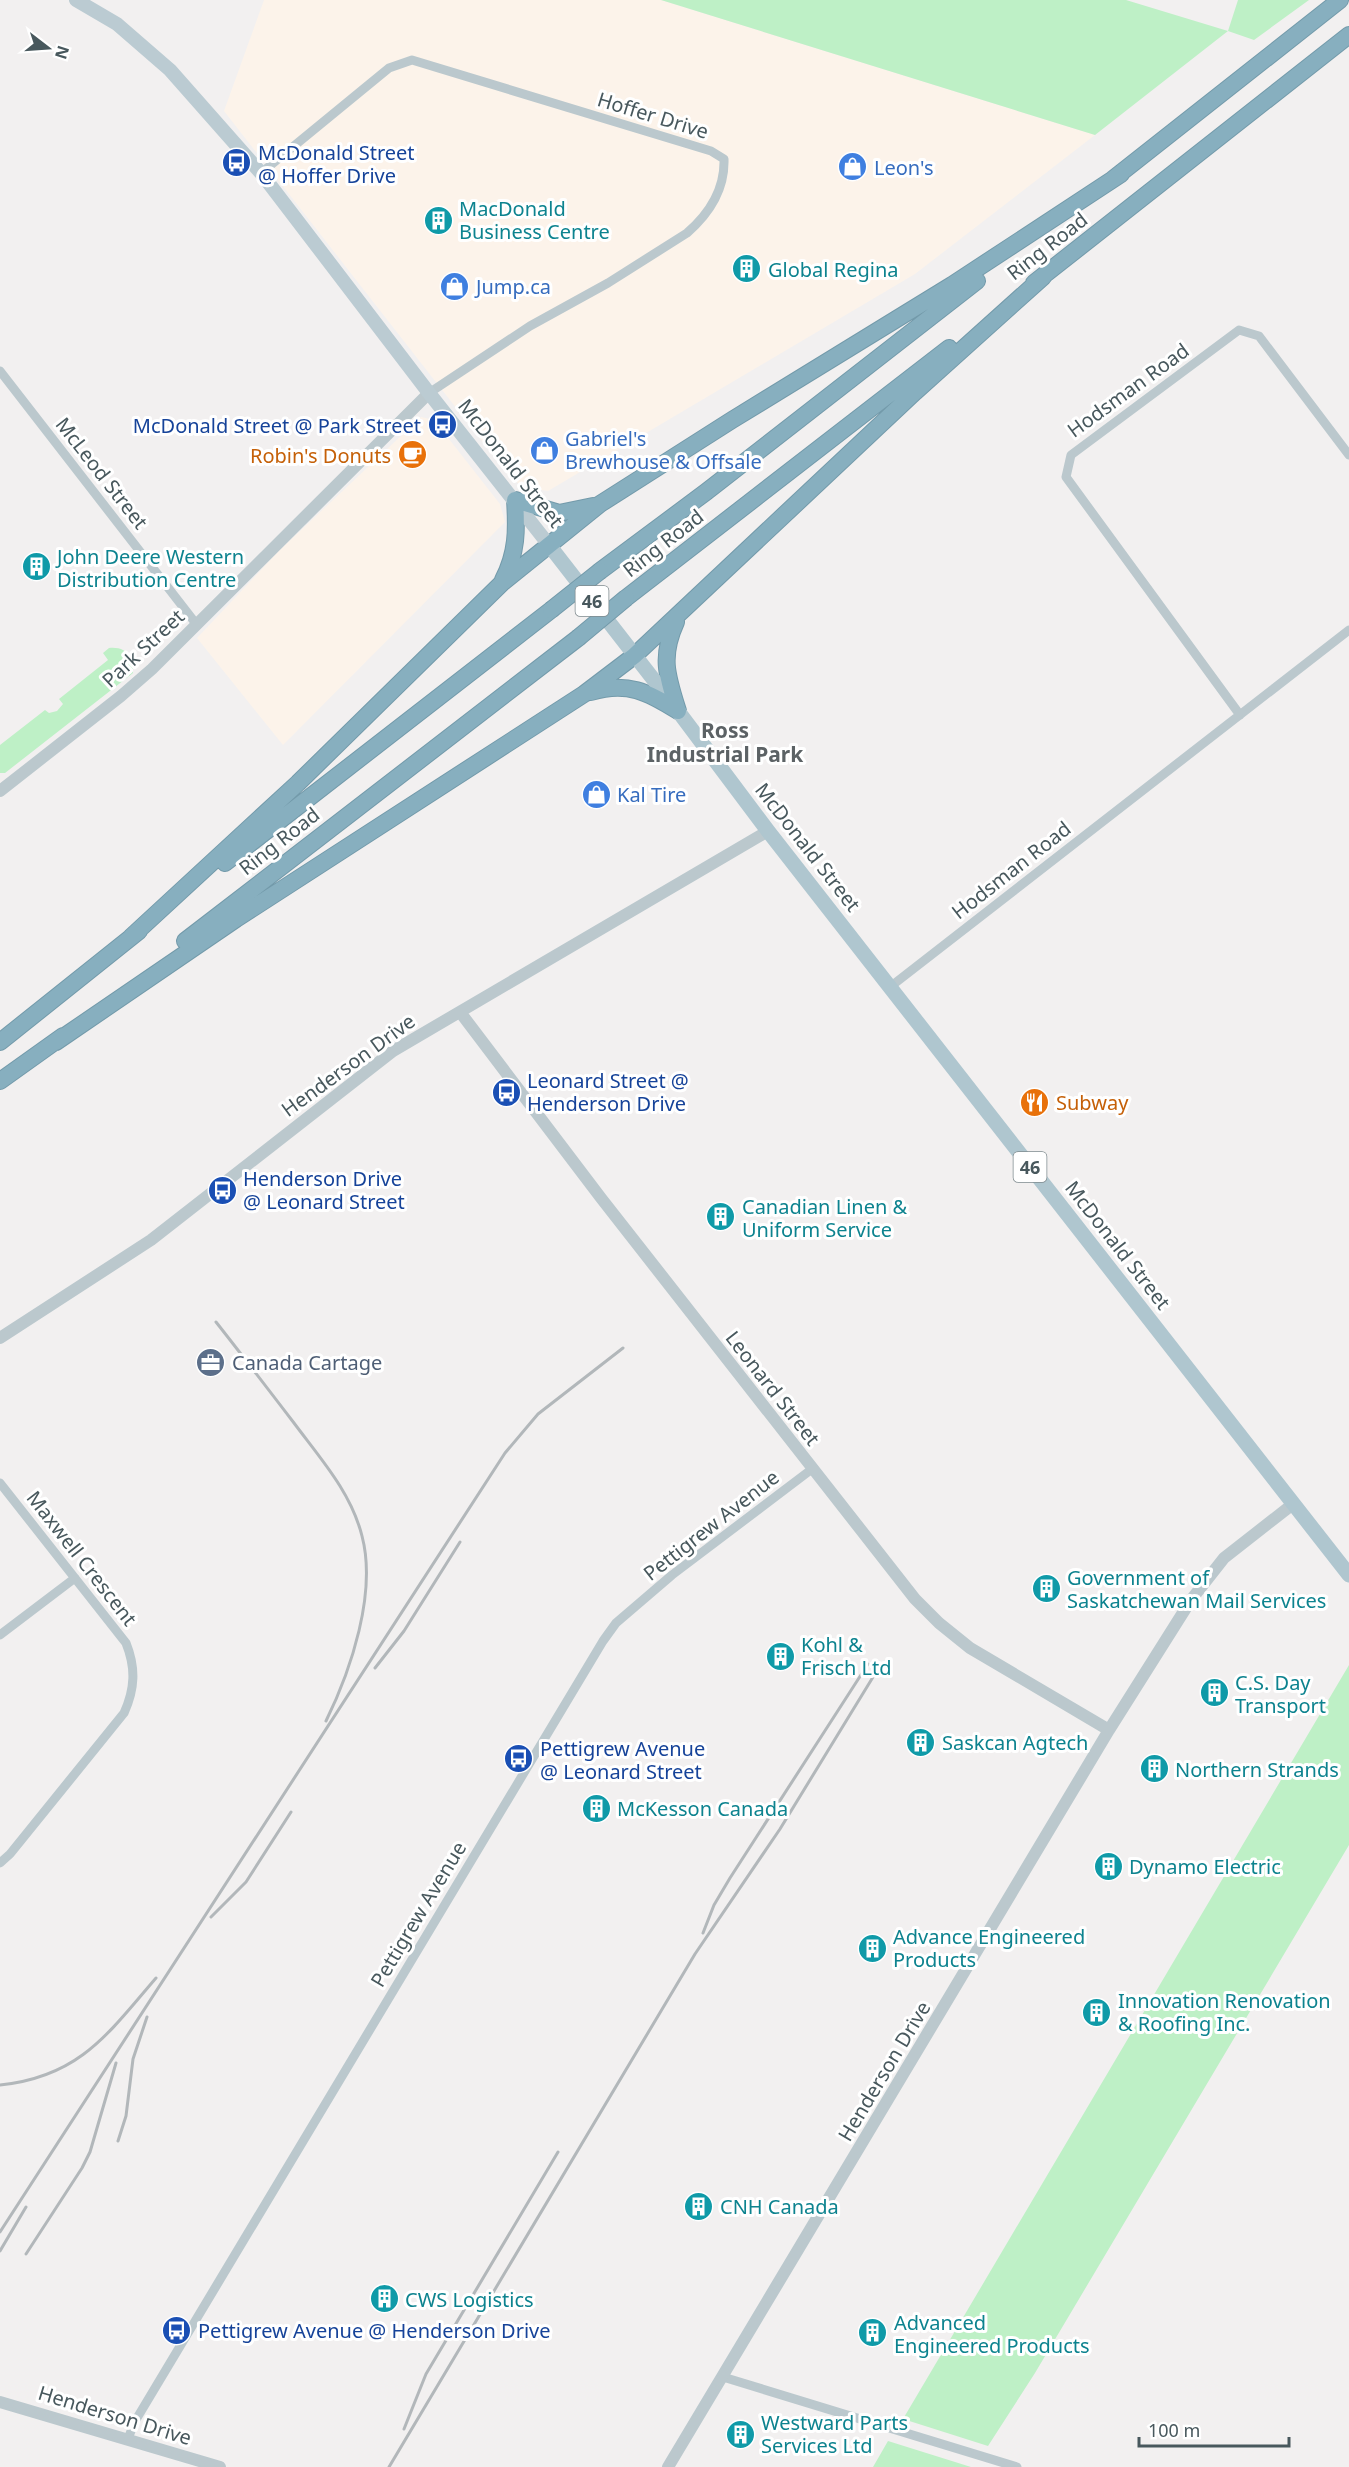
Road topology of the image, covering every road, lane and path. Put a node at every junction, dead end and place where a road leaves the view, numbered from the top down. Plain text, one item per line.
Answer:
1 (76, 0) edge
2 (1340, 0) edge
3 (1349, 35) edge
4 (261, 173) junction
5 (1120, 174) junction
6 (1043, 277) junction
7 (0, 371) edge
8 (429, 393) junction
9 (1349, 455) edge
10 (515, 500) junction
11 (600, 504) junction
12 (549, 545) junction
13 (502, 583) junction
14 (679, 616) junction
15 (197, 625) junction
16 (1349, 630) edge
17 (634, 656) junction
18 (584, 694) junction
19 (678, 711) junction
20 (1240, 715) junction
21 (0, 791) edge
22 (768, 831) junction
23 (131, 937) junction
24 (890, 987) junction
25 (460, 1012) junction
26 (0, 1042) edge
27 (56, 1042) junction
28 (0, 1081) edge
29 (0, 1338) edge
30 (812, 1470) junction
31 (0, 1483) edge
32 (1293, 1504) junction
33 (1349, 1575) edge
34 (75, 1578) junction
35 (0, 1635) edge
36 (1109, 1730) junction
37 (0, 1863) edge
38 (723, 2377) junction
39 (0, 2402) edge
40 (128, 2439) junction
41 (220, 2467) edge
42 (668, 2467) edge
43 (1017, 2467) edge

1 - 4 main road, McDonald Street
2 - 5 highway, Ring Road
3 - 6 highway, Ring Road
4 - 8 main road, McDonald Street
4 - 8 street, Hoffer Drive
5 - 11 highway
5 - 23 highway, Ring Road, bridge
6 - 14 highway
6 - 27 highway, Ring Road, bridge
7 - 15 street, McLeod Street
8 - 10 main road, McDonald Street
8 - 15 street, Park Street
9 - 20 street, Hodsman Road
10 - 11 highway
10 - 12 main road, McDonald Street
10 - 13 highway
11 - 12 highway
12 - 13 highway
12 - 17 main road, McDonald Street / 46
13 - 23 highway
14 - 17 highway
14 - 19 highway
15 - 21 street, Park Street
16 - 20 street, Hodsman Road
17 - 18 highway
17 - 19 main road, McDonald Street / 46
18 - 19 highway
18 - 27 highway
19 - 22 main road, McDonald Street / 46
20 - 24 street, Hodsman Road
22 - 24 main road, McDonald Street / 46
22 - 25 street, Henderson Drive
23 - 26 highway, Ring Road
24 - 32 main road, McDonald Street / 46
25 - 29 street, Henderson Drive
25 - 30 street, Leonard Street
27 - 28 highway, Ring Road
30 - 36 street, Leonard Street
30 - 40 street, Pettigrew Avenue
31 - 34 street, Maxwell Crescent
32 - 33 main road, McDonald Street / 46
32 - 36 street, Henderson Drive
34 - 35 street
34 - 37 street, Maxwell Crescent
36 - 38 street, Henderson Drive
38 - 42 street, Henderson Drive
38 - 43 street
39 - 40 street, Henderson Drive
40 - 41 street, Henderson Drive

